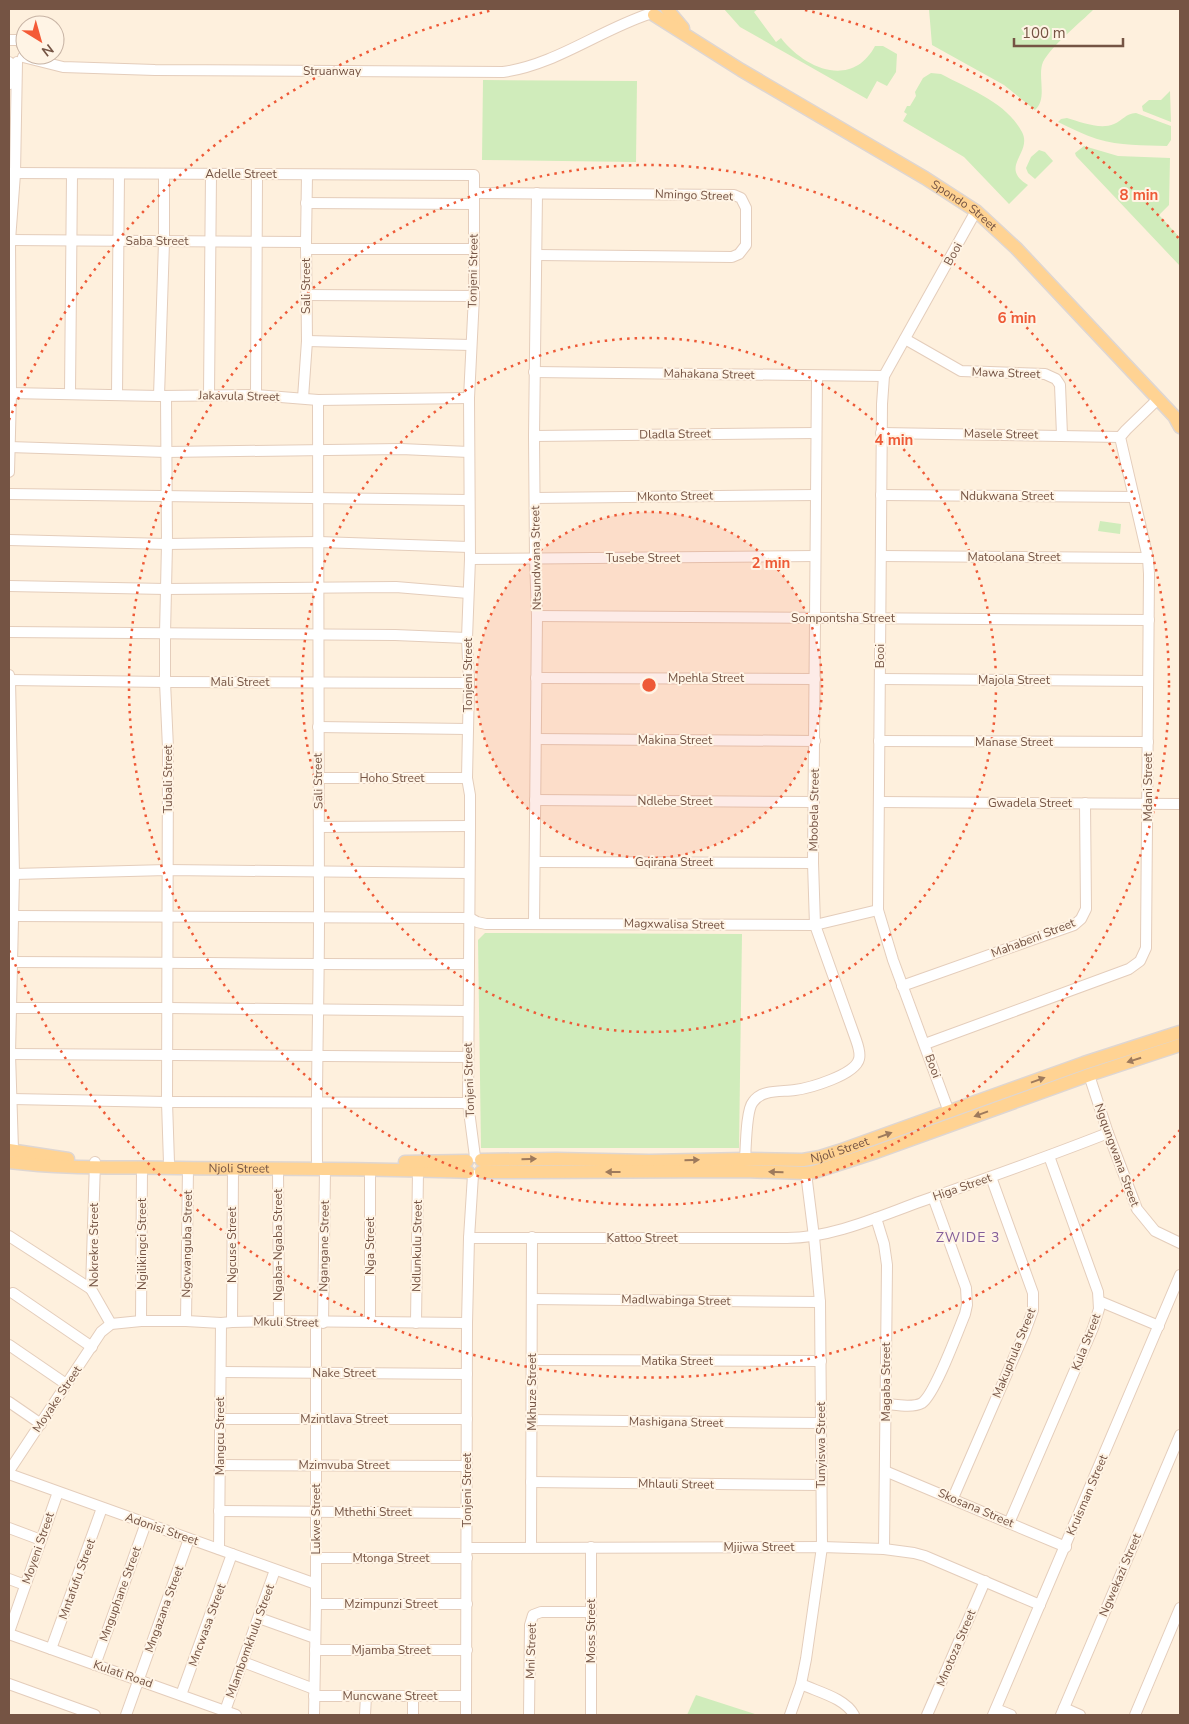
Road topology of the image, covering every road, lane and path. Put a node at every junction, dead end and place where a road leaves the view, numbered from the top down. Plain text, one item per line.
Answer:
1 (653, 11) edge
2 (17, 65) edge
3 (18, 65) edge
4 (33, 65) edge
5 (54, 65) edge
6 (16, 77) junction
7 (11, 173) edge
8 (72, 174) junction
9 (119, 174) junction
10 (164, 174) junction
11 (211, 174) junction
12 (307, 174) junction
13 (257, 175) junction
14 (474, 175) joint
15 (474, 193) junction
16 (538, 193) junction
17 (306, 203) junction
18 (474, 204) junction
19 (976, 211) junction
20 (10, 240) edge
21 (72, 240) junction
22 (118, 241) junction
23 (210, 241) junction
24 (256, 241) junction
25 (164, 242) junction
26 (306, 246) junction
27 (474, 250) junction
28 (537, 255) junction
29 (306, 295) junction
30 (474, 296) junction
31 (905, 339) junction
32 (307, 341) junction
33 (471, 345) junction
34 (534, 372) junction
35 (817, 376) junction
36 (884, 376) junction
37 (10, 393) edge
38 (70, 393) junction
39 (117, 395) junction
40 (209, 395) junction
41 (256, 395) junction
42 (163, 396) junction
43 (303, 398) junction
44 (469, 398) junction
45 (1158, 398) junction
46 (318, 400) junction
47 (1180, 427) edge
48 (816, 433) junction
49 (881, 433) junction
50 (1062, 435) junction
51 (534, 436) junction
52 (1120, 437) junction
53 (9, 447) edge
54 (318, 451) junction
55 (166, 452) junction
56 (469, 452) junction
57 (9, 472) edge
58 (9, 494) edge
59 (816, 494) junction
60 (881, 496) junction
61 (166, 497) junction
62 (1134, 497) junction
63 (318, 498) junction
64 (535, 498) junction
65 (468, 500) junction
66 (9, 540) edge
67 (319, 542) junction
68 (167, 544) junction
69 (468, 546) junction
70 (816, 556) junction
71 (881, 556) junction
72 (535, 558) junction
73 (1148, 558) junction
74 (470, 559) junction
75 (9, 586) edge
76 (320, 587) junction
77 (166, 590) junction
78 (468, 593) junction
79 (537, 616) junction
80 (880, 618) junction
81 (816, 619) junction
82 (1149, 620) junction
83 (9, 632) edge
84 (165, 634) junction
85 (319, 635) junction
86 (467, 638) junction
87 (9, 678) edge
88 (536, 678) junction
89 (815, 679) junction
90 (880, 679) junction
91 (1148, 681) junction
92 (165, 682) junction
93 (318, 682) junction
94 (469, 683) junction
95 (318, 727) junction
96 (467, 729) junction
97 (536, 738) junction
98 (815, 741) junction
99 (879, 741) junction
100 (1148, 742) junction
101 (318, 778) junction
102 (466, 778) junction
103 (535, 800) junction
104 (814, 802) junction
105 (880, 802) junction
106 (1085, 803) junction
107 (1148, 803) junction
108 (1180, 804) edge
109 (470, 826) junction
110 (319, 827) junction
111 (535, 862) junction
112 (813, 863) junction
113 (167, 870) junction
114 (319, 871) junction
115 (469, 873) junction
116 (14, 874) junction
117 (878, 910) junction
118 (12, 916) junction
119 (169, 917) junction
120 (319, 918) junction
121 (470, 918) junction
122 (534, 923) junction
123 (815, 925) junction
124 (11, 962) junction
125 (168, 962) junction
126 (469, 964) junction
127 (319, 965) junction
128 (902, 986) junction
129 (9, 1008) edge
130 (168, 1008) junction
131 (318, 1010) junction
132 (468, 1011) junction
133 (1180, 1032) edge
134 (924, 1044) junction
135 (1180, 1045) edge
136 (9, 1054) edge
137 (168, 1055) junction
138 (318, 1056) junction
139 (468, 1057) junction
140 (1088, 1075) junction
141 (12, 1099) junction
142 (167, 1102) junction
143 (316, 1102) junction
144 (468, 1103) junction
145 (950, 1112) junction
146 (1108, 1133) junction
147 (1049, 1156) junction
148 (10, 1159) edge
149 (745, 1159) junction
150 (169, 1163) junction
151 (95, 1165) junction
152 (321, 1166) junction
153 (474, 1166) junction
154 (142, 1168) junction
155 (188, 1168) junction
156 (233, 1169) junction
157 (278, 1169) junction
158 (370, 1170) junction
159 (418, 1170) junction
160 (806, 1173) junction
161 (991, 1177) junction
162 (933, 1197) junction
163 (876, 1218) junction
164 (9, 1236) edge
165 (532, 1237) junction
166 (814, 1237) junction
167 (469, 1238) junction
168 (1180, 1243) edge
169 (1180, 1275) edge
170 (92, 1289) junction
171 (14, 1293) dead end
172 (532, 1298) junction
173 (1099, 1301) junction
174 (820, 1302) junction
175 (141, 1321) junction
176 (186, 1321) junction
177 (279, 1321) junction
178 (232, 1322) junction
179 (370, 1322) junction
180 (320, 1323) junction
181 (416, 1323) junction
182 (467, 1323) junction
183 (221, 1324) junction
184 (109, 1326) junction
185 (1159, 1326) junction
186 (9, 1345) edge
187 (92, 1347) junction
188 (532, 1360) junction
189 (821, 1361) junction
190 (221, 1372) junction
191 (316, 1373) junction
192 (468, 1374) junction
193 (66, 1384) junction
194 (9, 1402) edge
195 (887, 1404) junction
196 (316, 1419) junction
197 (467, 1419) junction
198 (220, 1420) junction
199 (532, 1420) junction
200 (821, 1423) junction
201 (41, 1424) junction
202 (1180, 1435) edge
203 (12, 1459) edge
204 (220, 1465) junction
205 (316, 1465) junction
206 (467, 1466) junction
207 (885, 1471) junction
208 (9, 1472) edge
209 (532, 1482) junction
210 (822, 1485) junction
211 (58, 1492) junction
212 (953, 1498) junction
213 (102, 1508) junction
214 (219, 1511) junction
215 (315, 1512) junction
216 (467, 1513) junction
217 (1009, 1522) junction
218 (146, 1524) junction
219 (9, 1528) edge
220 (189, 1539) junction
221 (41, 1540) junction
222 (531, 1547) junction
223 (591, 1547) junction
224 (822, 1547) junction
225 (1066, 1547) junction
226 (884, 1549) junction
227 (219, 1550) junction
228 (467, 1553) junction
229 (232, 1554) junction
230 (316, 1558) junction
231 (275, 1570) junction
232 (9, 1579) edge
233 (985, 1581) junction
234 (316, 1584) junction
235 (25, 1585) junction
236 (316, 1604) junction
237 (467, 1604) junction
238 (1040, 1605) junction
239 (1180, 1608) edge
240 (591, 1612) junction
241 (259, 1618) junction
242 (1176, 1630) edge
243 (9, 1633) edge
244 (315, 1638) junction
245 (52, 1649) junction
246 (315, 1650) junction
247 (467, 1650) junction
248 (243, 1662) junction
249 (94, 1665) junction
250 (139, 1680) junction
251 (9, 1684) edge
252 (801, 1684) junction
253 (314, 1692) junction
254 (181, 1696) junction
255 (366, 1696) junction
256 (466, 1696) junction
257 (413, 1697) junction
258 (225, 1711) junction
259 (994, 1712) edge
260 (1062, 1712) edge
261 (95, 1715) edge
262 (126, 1715) edge
263 (236, 1715) edge
264 (314, 1715) edge
265 (365, 1715) edge
266 (413, 1715) edge
267 (466, 1715) edge
268 (530, 1715) edge
269 (591, 1715) edge
270 (790, 1715) edge
271 (854, 1715) edge
272 (927, 1715) edge
273 (1011, 1715) edge
274 (1080, 1715) edge
275 (1134, 1715) edge

1 - 5 street, Struanway
1 - 19 main road, Spondo Street
2 - 6 street
3 - 7 street
4 - 6 street
6 - 7 street
7 - 8 street, Adelle Street
7 - 20 street
8 - 9 street, Adelle Street
8 - 21 street
9 - 10 street, Adelle Street
9 - 22 street
10 - 11 street, Adelle Street
10 - 25 street, Tubali Street
11 - 13 street, Adelle Street
11 - 23 street
12 - 13 street, Adelle Street
12 - 14 street, Adelle Street
12 - 17 street, Sali Street
13 - 24 street
14 - 15 street, Tonjeni Street
15 - 16 street, Nmingo Street
15 - 18 street, Tonjeni Street
16 - 28 street, Ntsundwana Street
16 - 28 street, Nmingo Street
17 - 18 street
17 - 26 street, Sali Street
18 - 27 street, Tonjeni Street
19 - 31 street, Booi
19 - 45 main road, Spondo Street
20 - 21 street, Saba Street
20 - 37 street
21 - 22 street, Saba Street
21 - 38 street
22 - 25 street, Saba Street
22 - 39 street
23 - 24 street, Saba Street
23 - 25 street, Saba Street
23 - 40 street
24 - 26 street, Saba Street
24 - 41 street
25 - 42 street, Tubali Street
26 - 27 street, Saba Street
26 - 29 street, Sali Street
27 - 30 street, Tonjeni Street
28 - 34 street, Ntsundwana Street
29 - 30 street
29 - 32 street, Sali Street
30 - 33 street, Tonjeni Street
31 - 36 street, Booi
31 - 50 street, Mawa Street
32 - 33 street
32 - 43 street, Sali Street
33 - 44 street, Tonjeni Street
34 - 35 street, Mahakana Street
34 - 51 street, Ntsundwana Street
35 - 36 street, Mahakana Street
35 - 48 street, Mbobela Street
36 - 49 street, Booi
37 - 38 street, Jakavula Street
37 - 53 street
38 - 39 street, Jakavula Street
39 - 42 street, Jakavula Street
40 - 41 street, Jakavula Street
40 - 42 street, Jakavula Street
41 - 43 street, Jakavula Street
42 - 55 street, Tubali Street
43 - 46 street, Jakavula Street
44 - 46 street, Jakavula Street
44 - 56 street, Tonjeni Street
45 - 47 main road, Spondo Street
45 - 52 street
46 - 54 street, Sali Street
48 - 51 street, Dladla Street
48 - 59 street, Mbobela Street
49 - 50 street, Masele Street
49 - 60 street, Booi
50 - 52 street, Masele Street
51 - 64 street, Ntsundwana Street
52 - 62 street, Mdani Street
53 - 55 street
53 - 57 street
54 - 55 street
54 - 56 street
54 - 63 street, Sali Street
55 - 61 street, Tubali Street
56 - 65 street, Tonjeni Street
58 - 61 street
59 - 64 street, Mkonto Street
59 - 70 street, Mbobela Street
60 - 62 street, Ndukwana Street
60 - 71 street, Booi
61 - 63 street
61 - 68 street, Tubali Street
62 - 73 street, Mdani Street
63 - 65 street
63 - 67 street, Sali Street
64 - 72 street, Ntsundwana Street
65 - 69 street, Tonjeni Street
66 - 68 street
67 - 68 street
67 - 69 street
67 - 76 street, Sali Street
68 - 77 street, Tubali Street
69 - 74 street, Tonjeni Street
70 - 72 street, Tusebe Street
70 - 81 street, Mbobela Street
71 - 73 street, Matoolana Street
71 - 80 street, Booi
72 - 74 street, Tusebe Street
72 - 79 street, Ntsundwana Street
73 - 82 street, Mdani Street
74 - 78 street, Tonjeni Street
75 - 77 street
76 - 77 street
76 - 78 street
76 - 85 street, Sali Street
77 - 84 street, Tubali Street
78 - 86 street, Tonjeni Street
79 - 81 street, Sompontsha Street
79 - 88 street, Ntsundwana Street
80 - 81 street, Sompontsha Street
80 - 82 street, Sompontsha Street
80 - 90 street, Booi
81 - 89 street, Mbobela Street
82 - 91 street, Mdani Street
83 - 84 street
84 - 85 street
84 - 92 street, Tubali Street
85 - 86 street
85 - 93 street, Sali Street
86 - 94 street, Tonjeni Street
87 - 92 street, Mali Street
87 - 116 street
88 - 89 street, Mpehla Street
88 - 97 street, Ntsundwana Street
89 - 98 street, Mbobela Street
90 - 91 street, Majola Street
90 - 99 street, Booi
91 - 100 street, Mdani Street
92 - 93 street, Mali Street
92 - 113 street, Tubali Street
93 - 94 street, Mali Street
93 - 95 street, Sali Street
94 - 96 street, Tonjeni Street
95 - 96 street
95 - 101 street, Sali Street
96 - 102 street, Tonjeni Street
97 - 98 street, Makina Street
97 - 103 street, Ntsundwana Street
98 - 104 street, Mbobela Street
99 - 100 street, Manase Street
99 - 105 street, Booi
100 - 107 street, Mdani Street
101 - 102 street, Hoho Street
101 - 110 street, Sali Street
102 - 109 street, Tonjeni Street
103 - 104 street, Ndlebe Street
103 - 111 street, Ntsundwana Street
104 - 112 street, Mbobela Street
105 - 106 street, Gwadela Street
105 - 117 street, Booi
106 - 107 street, Gwadela Street
106 - 128 street, Mahabeni Street
107 - 108 street, Gwadela Street
107 - 134 street, Mdani Street
109 - 110 street
109 - 115 street, Tonjeni Street
110 - 114 street, Sali Street
111 - 112 street, Gqirana Street
111 - 122 street, Ntsundwana Street
112 - 123 street, Mbobela Street
113 - 114 street
113 - 116 street
113 - 119 street, Tubali Street
114 - 115 street
114 - 120 street, Sali Street
115 - 121 street, Tonjeni Street
116 - 118 street
117 - 123 street, Magxwalisa Street
117 - 128 street, Booi
118 - 119 street, Magxwalisa Street
118 - 124 street
119 - 120 street, Magxwalisa Street
119 - 125 street, Tubali Street
120 - 121 street, Magxwalisa Street
120 - 127 street, Sali Street
121 - 122 street, Magxwalisa Street
121 - 126 street, Tonjeni Street
122 - 123 street, Magxwalisa Street
123 - 149 street, Mbobela Street
124 - 125 street
124 - 129 street
125 - 127 street
125 - 130 street, Tubali Street
126 - 127 street
126 - 132 street, Tonjeni Street
127 - 131 street, Sali Street
128 - 134 street, Booi
129 - 130 street
129 - 136 street
130 - 131 street
130 - 137 street, Tubali Street
131 - 132 street
131 - 138 street, Sali Street
132 - 139 street, Tonjeni Street
145 -> 133 main road, Njoli Street
134 - 145 street, Booi
135 -> 140 main road, Njoli Street
136 - 137 street
136 - 141 street
137 - 138 street
137 - 142 street, Tubali Street
138 - 139 street
138 - 143 street, Sali Street
139 - 144 street, Tonjeni Street
140 - 146 street, Ngqungwana Street
140 -> 160 main road, Njoli Street
141 - 142 street
141 - 148 street
142 - 143 street
142 - 150 street, Tubali Street
143 - 144 street
143 - 152 street, Sali Street
144 - 153 street, Tonjeni Street
149 -> 145 main road, Njoli Street
146 - 147 street, Higa Street
146 - 168 street, Ngqungwana Street
147 - 161 street, Higa Street
147 - 173 street, Kula Street
148 - 151 main road, Njoli Street
153 -> 149 main road, Njoli Street
150 - 151 main road, Njoli Street
150 - 152 main road, Njoli Street
151 - 154 main road, Njoli Street
151 - 170 street, Nokrekre Street
152 - 153 main road, Njoli Street
152 - 157 main road, Njoli Street
152 - 158 main road, Njoli Street
152 - 180 street, Ngangane Street
153 - 159 main road, Njoli Street
160 -> 153 main road, Njoli Street
153 - 167 street, Tonjeni Street
154 - 155 main road, Njoli Street
154 - 175 street, Ngilikingci Street
155 - 156 main road, Njoli Street
155 - 176 street, Ngcwanguba Street
156 - 157 main road, Njoli Street
156 - 178 street, Ngcuse Street
157 - 177 street, Ngaba-Ngaba Street
158 - 159 main road, Njoli Street
158 - 179 street, Nga Street
159 - 181 street, Ndlunkulu Street
160 - 166 street, Tunyiswa Street
161 - 162 street, Higa Street
161 - 212 street, Makuphula Street
162 - 163 street, Higa Street
162 - 195 street
163 - 166 street, Higa Street
163 - 195 street, Magaba Street
164 - 170 street
165 - 166 street, Kattoo Street
165 - 167 street, Kattoo Street
165 - 172 street, Mkhuze Street
166 - 174 street, Tunyiswa Street
167 - 182 street, Tonjeni Street
169 - 185 street, Kruisman Street
170 - 184 street, Nokrekre Street
171 - 187 street
172 - 174 street, Madlwabinga Street
172 - 188 street, Mkhuze Street
173 - 185 street
173 - 217 street, Kula Street
174 - 189 street, Tunyiswa Street
175 - 176 street, Mkuli Street
175 - 184 street, Mkuli Street
176 - 183 street, Mkuli Street
177 - 178 street, Mkuli Street
177 - 180 street, Mkuli Street
178 - 183 street, Mkuli Street
179 - 180 street, Mkuli Street
179 - 181 street, Mkuli Street
180 - 191 street, Lukwe Street
181 - 182 street, Mkuli Street
182 - 192 street, Tonjeni Street
183 - 190 street, Mangcu Street
184 - 187 street, Moyake Street
185 - 225 street, Kruisman Street
186 - 193 street
187 - 193 street, Moyake Street
188 - 189 street, Matika Street
188 - 199 street, Mkhuze Street
189 - 200 street, Tunyiswa Street
190 - 191 street, Nake Street
190 - 198 street, Mangcu Street
191 - 192 street, Nake Street
191 - 196 street, Lukwe Street
192 - 197 street, Tonjeni Street
193 - 201 street, Moyake Street
194 - 201 street
195 - 207 street, Magaba Street
196 - 197 street, Mzintlava Street
196 - 198 street, Mzintlava Street
196 - 205 street, Lukwe Street
197 - 206 street, Tonjeni Street
198 - 204 street, Mangcu Street
199 - 200 street, Mashigana Street
199 - 209 street, Mkhuze Street
200 - 210 street, Tunyiswa Street
201 - 203 street, Moyake Street
202 - 260 street, Ngwekazi Street
203 - 208 street, Moyake Street
204 - 205 street, Mzimvuba Street
204 - 214 street, Mangcu Street
205 - 206 street, Mzimvuba Street
205 - 215 street, Lukwe Street
206 - 216 street, Tonjeni Street
207 - 212 street, Skosana Street
207 - 226 street, Magaba Street
208 - 211 street, Adonisi Street
209 - 210 street, Mhlauli Street
209 - 222 street, Mkhuze Street
210 - 224 street, Tunyiswa Street
211 - 213 street, Adonisi Street
211 - 221 street, Moyeni Street
212 - 217 street, Skosana Street
213 - 218 street, Adonisi Street
213 - 245 street, Mntafufu Street
214 - 215 street, Mthethi Street
214 - 227 street, Mangcu Street
215 - 216 street, Mthethi Street
215 - 230 street, Lukwe Street
216 - 228 street, Tonjeni Street
217 - 225 street, Skosana Street
218 - 220 street, Adonisi Street
218 - 249 street, Mnguphane Street
219 - 221 street
220 - 227 street, Adonisi Street
220 - 250 street, Mngazana Street
221 - 235 street, Moyeni Street
222 - 223 street, Mjijwa Street
222 - 228 street, Mjijwa Street
223 - 224 street, Mjijwa Street
223 - 240 street, Moss Street
224 - 226 street, Mjijwa Street
224 - 252 street, Tunyiswa Street
225 - 238 street, Kruisman Street
226 - 233 street, Mjijwa Street
227 - 229 street, Adonisi Street
228 - 230 street, Mtonga Street
228 - 237 street, Tonjeni Street
229 - 231 street, Adonisi Street
229 - 254 street, Mncwasa Street
230 - 234 street, Lukwe Street
231 - 234 street, Adonisi Street
231 - 241 street, Mlambomkhulu Street
232 - 235 street
233 - 238 street, Mjijwa Street
233 - 272 street, Mnotoza Street
234 - 236 street, Lukwe Street
235 - 243 street, Moyeni Street
236 - 237 street, Mzimpunzi Street
236 - 244 street, Lukwe Street
237 - 247 street, Tonjeni Street
238 - 259 street, Kruisman Street
239 - 242 street
240 - 268 street, Mni Street
240 - 269 street, Moss Street
241 - 244 street
241 - 248 street, Mlambomkhulu Street
242 - 275 street
243 - 245 street, Kulati Road
244 - 246 street, Lukwe Street
245 - 249 street, Kulati Road
246 - 247 street, Mjamba Street
246 - 253 street, Lukwe Street
247 - 256 street, Tonjeni Street
248 - 253 street
248 - 258 street, Mlambomkhulu Street
249 - 250 street, Kulati Road
250 - 254 street, Kulati Road
250 - 262 street, Mngazana Street
251 - 261 street
252 - 270 street, Tunyiswa Street
252 - 271 street
253 - 255 street, Muncwane Street
253 - 264 street, Lukwe Street
254 - 258 street, Kulati Road
255 - 257 street, Muncwane Street
255 - 265 street
256 - 257 street, Muncwane Street
256 - 267 street, Tonjeni Street
257 - 266 street
258 - 263 street, Kulati Road
259 - 273 street
260 - 274 street

